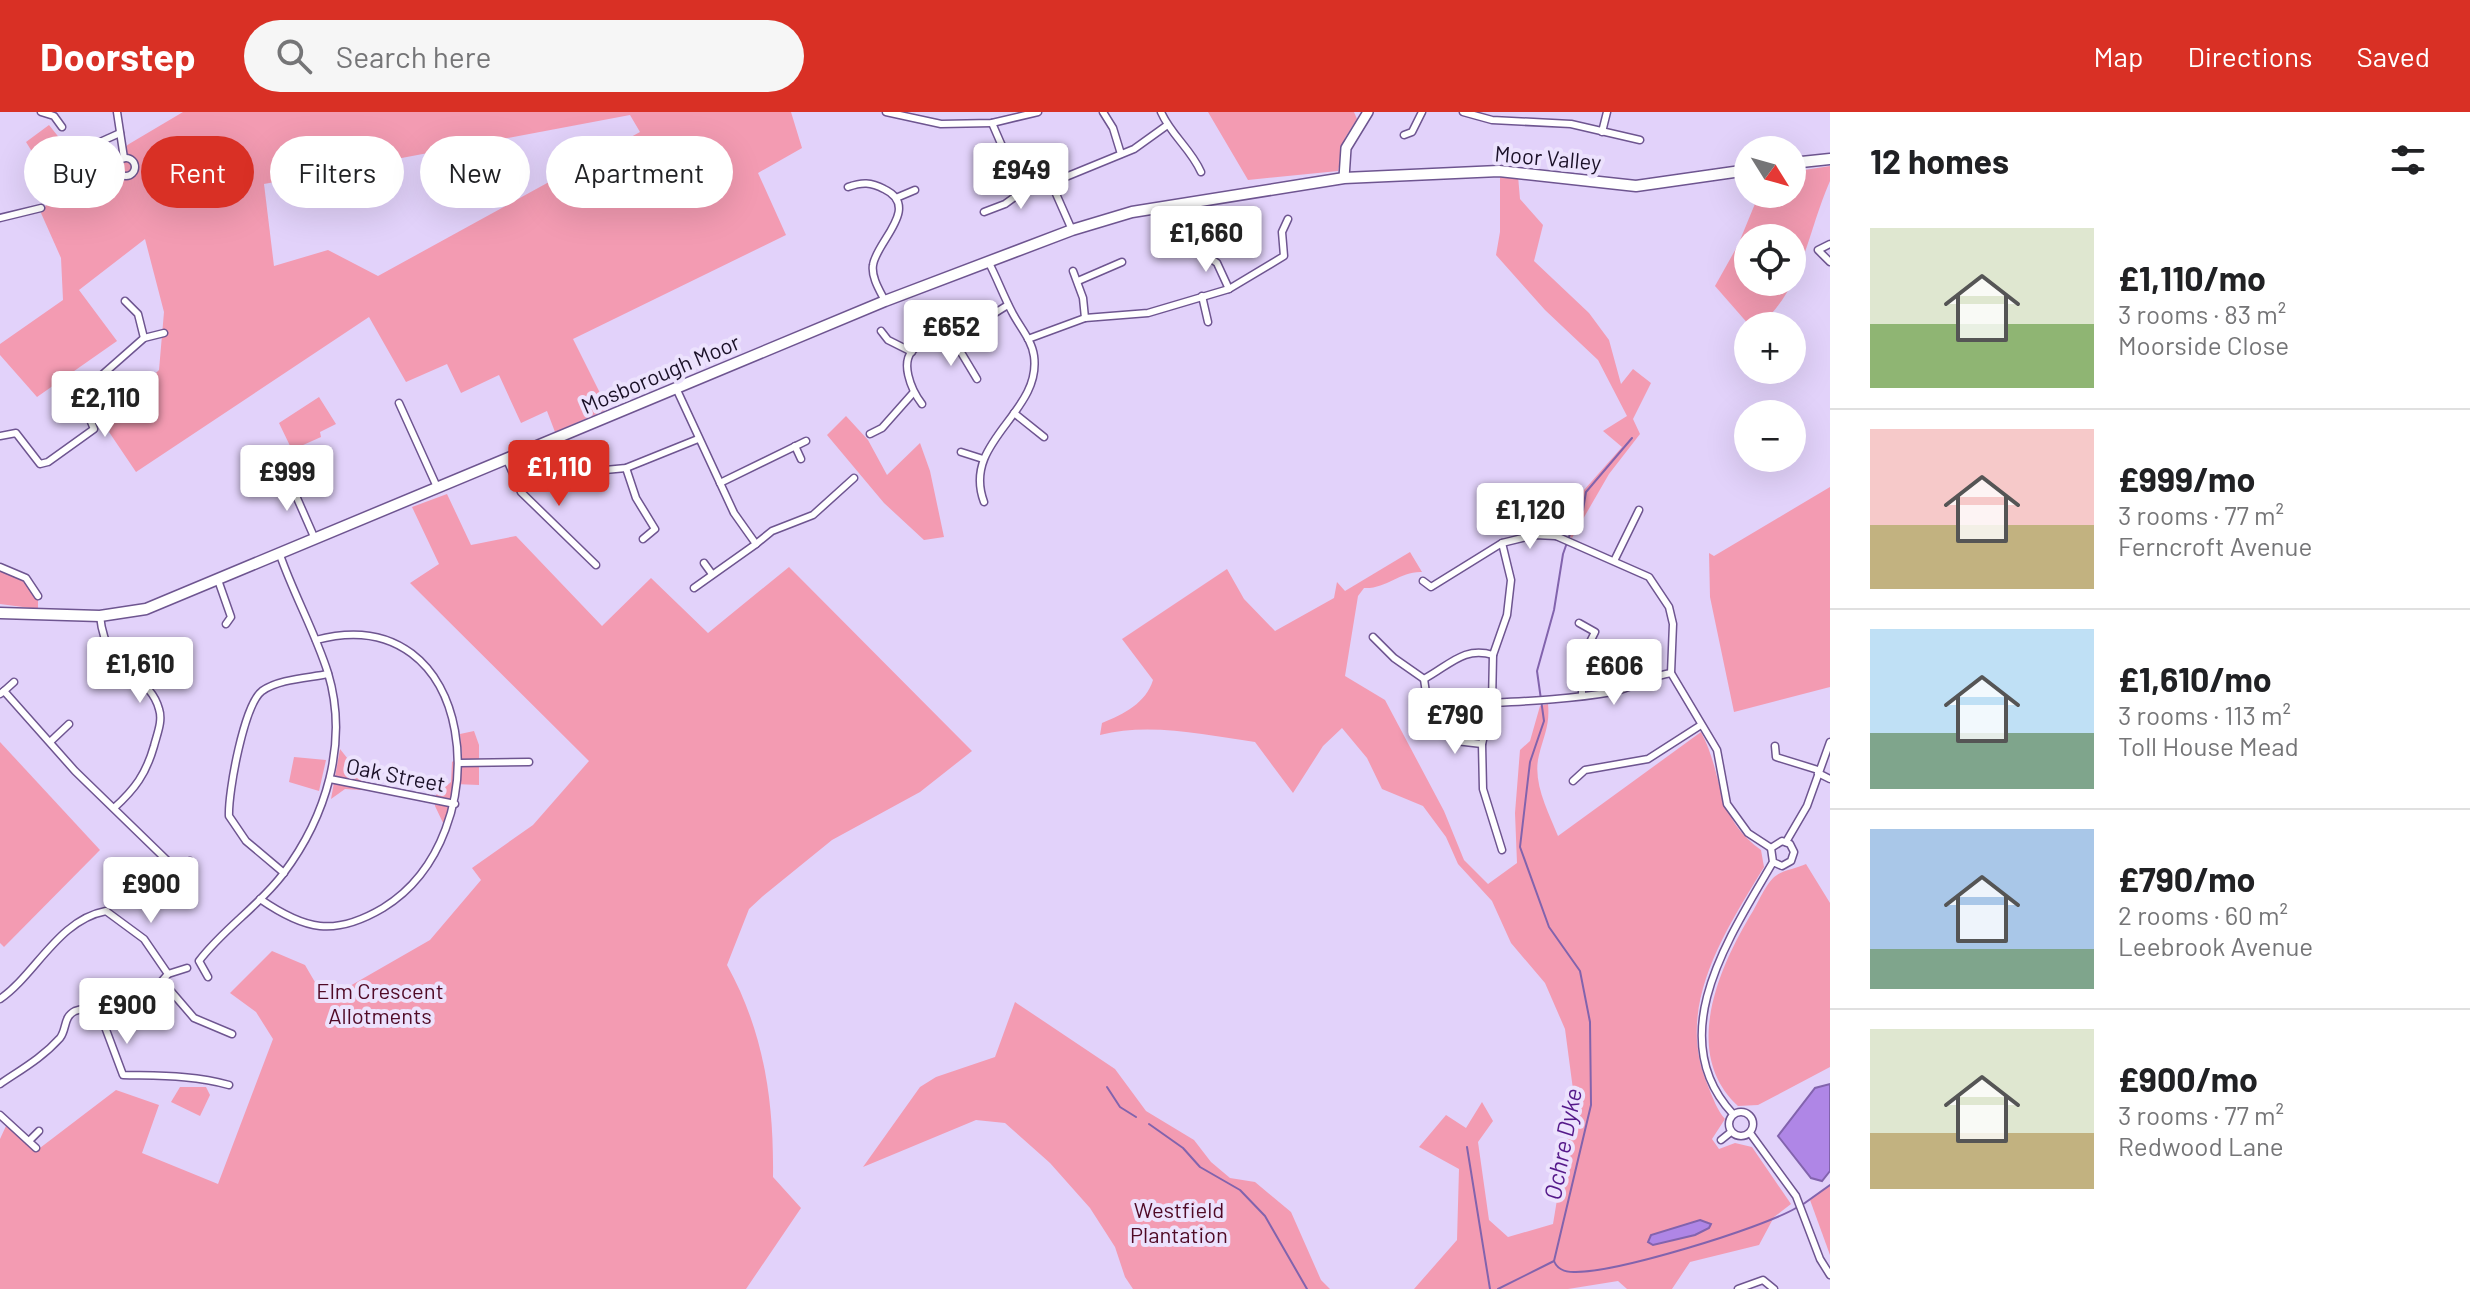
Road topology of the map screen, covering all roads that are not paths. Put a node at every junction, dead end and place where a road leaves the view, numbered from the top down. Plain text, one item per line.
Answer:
1 (41, 112) edge
2 (117, 112) edge
3 (886, 112) edge
4 (894, 112) edge
5 (1038, 112) edge
6 (1103, 112) edge
7 (1161, 112) edge
8 (1368, 112) edge
9 (1422, 112) edge
10 (1463, 112) edge
11 (1607, 112) edge
12 (1028, 114) edge
13 (992, 123) junction
14 (1166, 126) junction
15 (62, 127) dead end
16 (1602, 132) junction
17 (120, 133) junction
18 (1404, 135) dead end
19 (113, 136) edge
20 (120, 136) edge
21 (1640, 140) dead end
22 (1121, 154) junction
23 (1830, 159) edge
24 (1806, 162) edge
25 (1201, 172) dead end
26 (1734, 172) edge
27 (1044, 176) junction
28 (1344, 178) junction
29 (1051, 183) junction
30 (848, 187) dead end
31 (915, 190) dead end
32 (896, 198) junction
33 (41, 208) dead end
34 (984, 212) dead end
35 (0, 218) edge
36 (1288, 219) dead end
37 (1072, 230) junction
38 (1830, 244) edge
39 (1196, 248) dead end
40 (988, 261) junction
41 (1122, 262) dead end
42 (1830, 262) edge
43 (1073, 271) dead end
44 (1078, 281) junction
45 (1229, 289) junction
46 (1202, 296) junction
47 (125, 301) dead end
48 (885, 301) junction
49 (1008, 305) junction
50 (1085, 318) junction
51 (1208, 322) dead end
52 (881, 331) dead end
53 (164, 333) dead end
54 (144, 338) junction
55 (953, 339) junction
56 (1028, 339) junction
57 (912, 352) junction
58 (977, 379) dead end
59 (676, 388) junction
60 (913, 393) junction
61 (399, 403) dead end
62 (922, 404) dead end
63 (1014, 413) junction
64 (870, 434) dead end
65 (0, 436) edge
66 (1044, 437) dead end
67 (698, 439) junction
68 (806, 441) dead end
69 (795, 446) junction
70 (961, 452) dead end
71 (801, 459) dead end
72 (983, 459) junction
73 (507, 460) junction
74 (626, 468) junction
75 (605, 470) dead end
76 (286, 473) dead end
77 (854, 478) dead end
78 (720, 483) junction
79 (438, 489) junction
80 (1574, 496) dead end
81 (984, 502) dead end
82 (1639, 510) dead end
83 (1558, 537) junction
84 (643, 539) dead end
85 (316, 541) junction
86 (1502, 543) junction
87 (756, 544) junction
88 (280, 555) junction
89 (1615, 559) junction
90 (704, 563) dead end
91 (596, 565) dead end
92 (0, 567) edge
93 (712, 574) junction
94 (218, 580) junction
95 (1423, 581) dead end
96 (1431, 587) junction
97 (694, 588) dead end
98 (38, 596) dead end
99 (1432, 598) dead end
100 (0, 613) edge
101 (100, 616) junction
102 (1579, 623) dead end
103 (226, 624) dead end
104 (1373, 637) dead end
105 (316, 640) junction
106 (1493, 655) junction
107 (1671, 673) junction
108 (328, 674) junction
109 (1424, 679) junction
110 (14, 682) dead end
111 (2, 692) edge
112 (1426, 693) dead end
113 (1582, 695) junction
114 (1492, 703) junction
115 (69, 724) dead end
116 (1701, 725) junction
117 (1447, 730) dead end
118 (51, 741) junction
119 (1830, 742) edge
120 (1482, 744) junction
121 (1775, 746) dead end
122 (529, 762) dead end
123 (459, 763) junction
124 (1818, 772) junction
125 (330, 779) junction
126 (1830, 779) edge
127 (1573, 781) dead end
128 (455, 804) junction
129 (114, 808) junction
130 (1786, 842) junction
131 (1771, 848) junction
132 (1502, 850) dead end
133 (190, 861) dead end
134 (1773, 862) junction
135 (179, 872) junction
136 (284, 873) junction
137 (170, 881) dead end
138 (260, 899) junction
139 (199, 964) junction
140 (168, 974) junction
141 (208, 977) dead end
142 (163, 982) junction
143 (0, 999) edge
144 (106, 1015) junction
145 (232, 1034) dead end
146 (0, 1084) edge
147 (229, 1085) dead end
148 (1733, 1114) junction
149 (0, 1115) edge
150 (39, 1131) dead end
151 (1731, 1132) junction
152 (1750, 1133) junction
153 (1721, 1140) dead end
154 (29, 1141) junction
155 (36, 1148) dead end
156 (1830, 1275) edge
157 (1738, 1289) edge
158 (1774, 1289) edge

1 - 15 street
2 - 17 street
3 - 4 street
4 - 13 street
5 - 12 street
6 - 22 street
7 - 14 street
8 - 28 main road
9 - 18 street
10 - 16 street
11 - 16 street
12 - 13 street
13 - 27 street
14 - 22 street
14 - 25 street
16 - 21 street
17 - 19 street
17 - 20 street
22 - 29 street
23 - 24 main road
26 - 28 main road, Moor Valley
27 - 29 street
27 - 34 street
28 - 37 main road, Mosborough Moor
29 - 37 street
30 - 32 street
31 - 32 street
32 - 48 street
33 - 35 street
36 - 45 street
37 - 40 main road, Mosborough Moor
38 - 42 street
39 - 45 street
40 - 48 main road, Mosborough Moor
40 - 49 street
41 - 44 street
43 - 44 street
44 - 50 street
45 - 46 street
46 - 50 street
46 - 51 street
47 - 54 street
48 - 59 main road, Mosborough Moor
49 - 55 street
49 - 56 street
50 - 56 street
52 - 57 street
53 - 54 street
54 - 65 street
55 - 57 street
55 - 58 street
56 - 63 street
57 - 60 street
59 - 67 street
59 - 73 main road, Mosborough Moor
60 - 62 street
60 - 64 street
61 - 79 street
63 - 66 street
63 - 72 street
67 - 74 street
67 - 78 street
68 - 69 street
69 - 71 street
69 - 78 street
70 - 72 street
72 - 81 street
73 - 79 main road, Mosborough Moor
73 - 91 street
74 - 75 street
74 - 84 street
76 - 85 street
77 - 87 street
78 - 87 street
79 - 85 main road, Mosborough Moor
80 - 83 street
82 - 89 street
83 - 86 street
83 - 89 street
85 - 88 main road, Mosborough Moor
86 - 96 street
86 - 106 street
87 - 93 street
88 - 94 main road, Mosborough Moor
88 - 105 street
89 - 107 street
90 - 93 street
92 - 98 street
93 - 97 street
94 - 101 main road, Mosborough Moor
94 - 103 street
95 - 96 street
96 - 99 street
100 - 101 main road, Mosborough Moor
101 - 129 street
102 - 113 street
104 - 109 street
105 - 108 street
105 - 123 street
106 - 109 street
106 - 114 street
107 - 113 street
107 - 116 street
108 - 125 street
108 - 136 street
109 - 112 street
110 - 111 street
111 - 118 street
113 - 114 street
114 - 120 street
115 - 118 street
116 - 127 street
116 - 131 street
117 - 120 street
118 - 129 street
119 - 124 street
120 - 132 street
121 - 124 street
122 - 123 street
123 - 128 street
124 - 126 street
124 - 130 street
125 - 128 street, Oak Street
125 - 136 street
128 - 138 street
129 - 135 street
130 - 131 street
130 - 134 street
131 - 134 street
133 - 135 street
134 - 148 street
135 - 137 street
136 - 138 street
138 - 139 street
139 - 140 street
139 - 141 street
140 - 142 street
140 - 143 street
142 - 144 street
142 - 145 street
144 - 146 street
144 - 147 street
148 - 151 street
148 - 152 street
149 - 154 street
150 - 154 street
151 - 152 street
151 - 153 street
152 - 156 street
154 - 155 street
157 - 158 street

